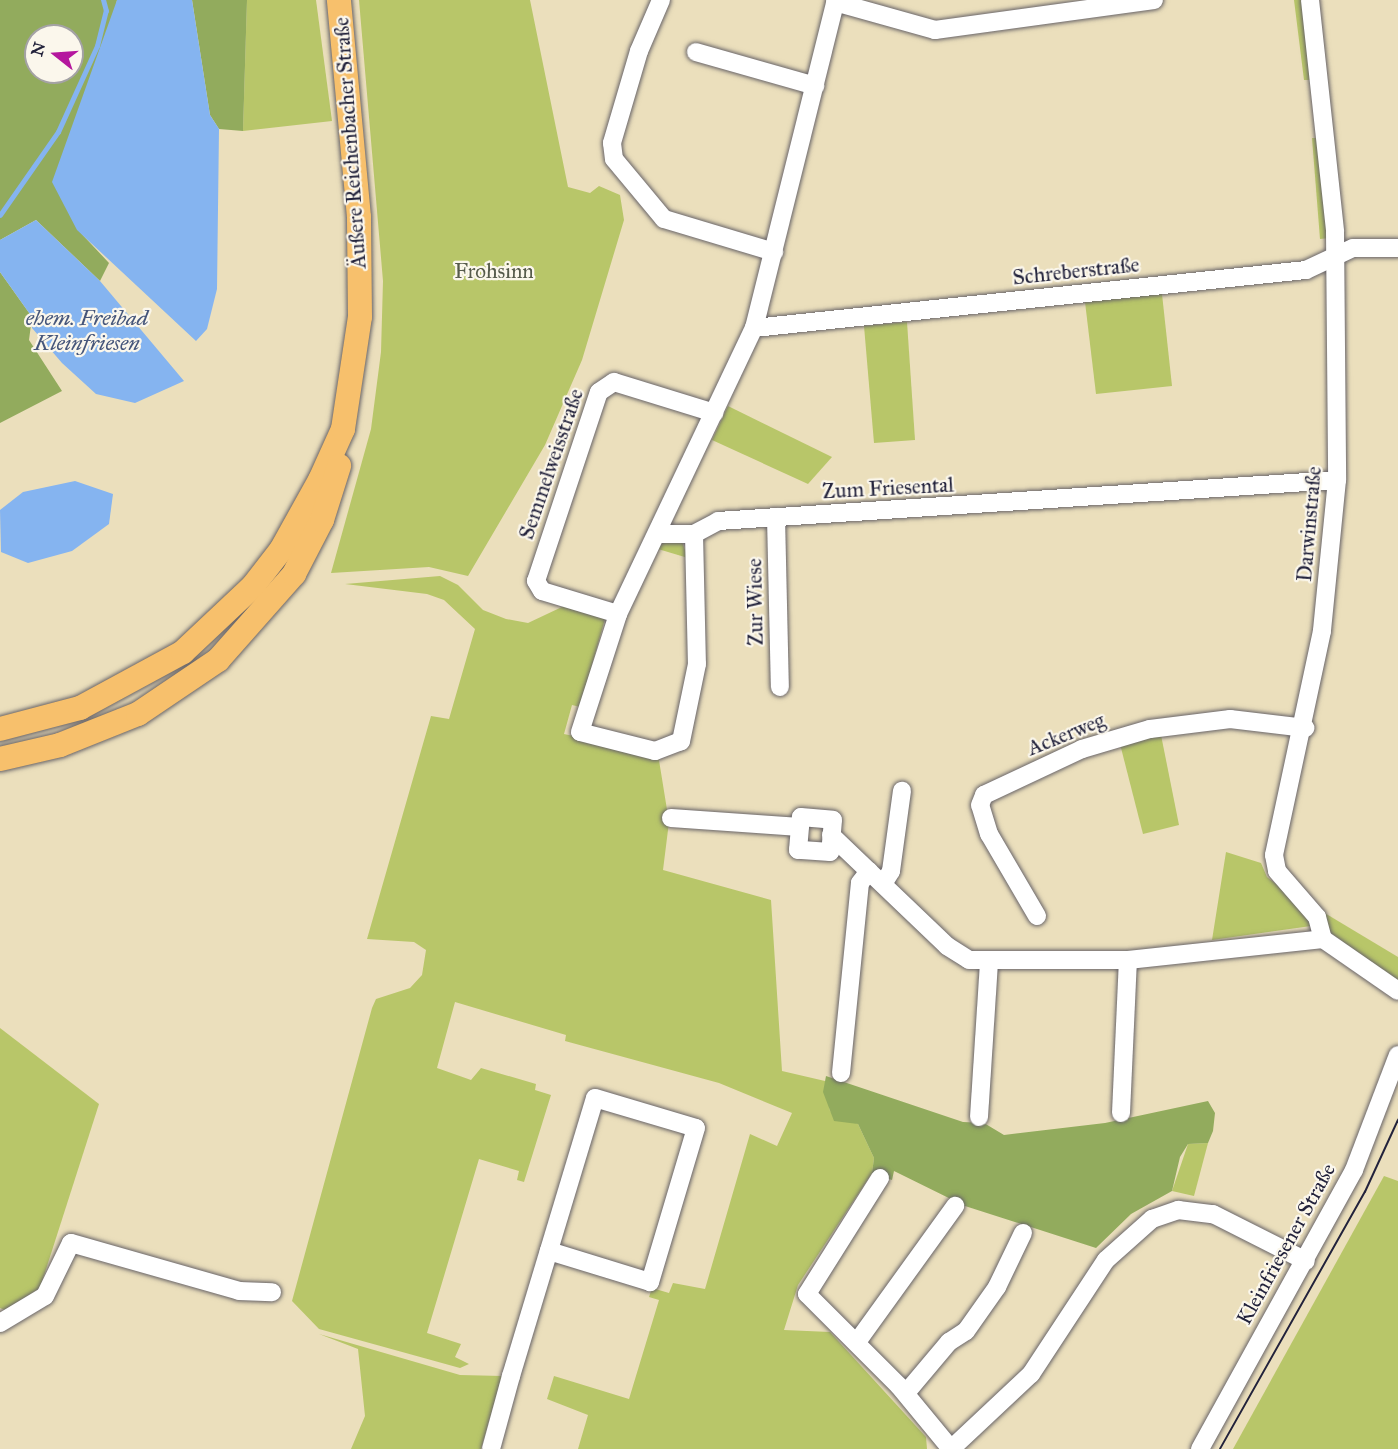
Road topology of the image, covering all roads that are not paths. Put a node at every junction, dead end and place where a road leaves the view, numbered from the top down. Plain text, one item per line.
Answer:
1 (339, 0) edge
2 (661, 0) edge
3 (1154, 0) edge
4 (1310, 0) edge
5 (836, 1) edge
6 (696, 52) dead end
7 (815, 86) junction
8 (1398, 248) edge
9 (774, 252) junction
10 (1335, 257) junction
11 (754, 328) junction
12 (714, 413) junction
13 (343, 429) junction
14 (1337, 480) junction
15 (776, 517) junction
16 (658, 534) junction
17 (694, 534) junction
18 (618, 615) junction
19 (780, 687) dead end
20 (1305, 728) junction
21 (0, 729) edge
22 (0, 759) edge
23 (902, 791) dead end
24 (671, 818) dead end
25 (800, 827) junction
26 (831, 835) junction
27 (869, 871) junction
28 (883, 884) junction
29 (1037, 916) dead end
30 (1323, 939) junction
31 (1128, 960) junction
32 (989, 964) junction
33 (1398, 991) edge
34 (1398, 1054) edge
35 (841, 1073) dead end
36 (1121, 1113) dead end
37 (980, 1117) dead end
38 (880, 1178) dead end
39 (955, 1206) dead end
40 (1023, 1233) dead end
41 (549, 1251) junction
42 (1306, 1261) junction
43 (272, 1292) dead end
44 (0, 1323) edge
45 (857, 1342) junction
46 (906, 1393) junction
47 (491, 1449) edge
48 (951, 1449) edge
49 (1200, 1449) edge

1 - 13 main road, Äußere Reichenbacher Straße
2 - 9 street
3 - 5 street
4 - 10 street, Darwinstraße
5 - 7 street
6 - 7 street
7 - 9 street
8 - 10 street, Schreberstraße
9 - 11 street
10 - 11 street, Schreberstraße
10 - 14 street, Darwinstraße
11 - 12 street
12 - 16 street
12 - 18 street, Semmelweisstraße
13 - 21 main road, Äußere Reichenbacher Straße
13 - 22 main road, Äußere Reichenbacher Straße
14 - 15 street, Zum Friesental
14 - 20 street, Darwinstraße
15 - 17 street, Zum Friesental
15 - 19 street, Zur Wiese
16 - 17 street, Zum Friesental
16 - 18 street
17 - 18 street
20 - 29 street, Ackerweg
20 - 30 street, Darwinstraße
23 - 28 street
24 - 25 street
25 - 26 street
25 - 26 street
26 - 27 street
27 - 28 street
27 - 35 street
28 - 32 street
30 - 31 street
30 - 33 street
31 - 32 street
31 - 36 street
32 - 37 street
34 - 42 street, Kleinfriesener Straße
38 - 45 street
39 - 45 street
40 - 46 street
41 - 41 street
41 - 47 street
42 - 48 street
42 - 49 street, Kleinfriesener Straße
43 - 44 street
45 - 46 street
46 - 48 street

